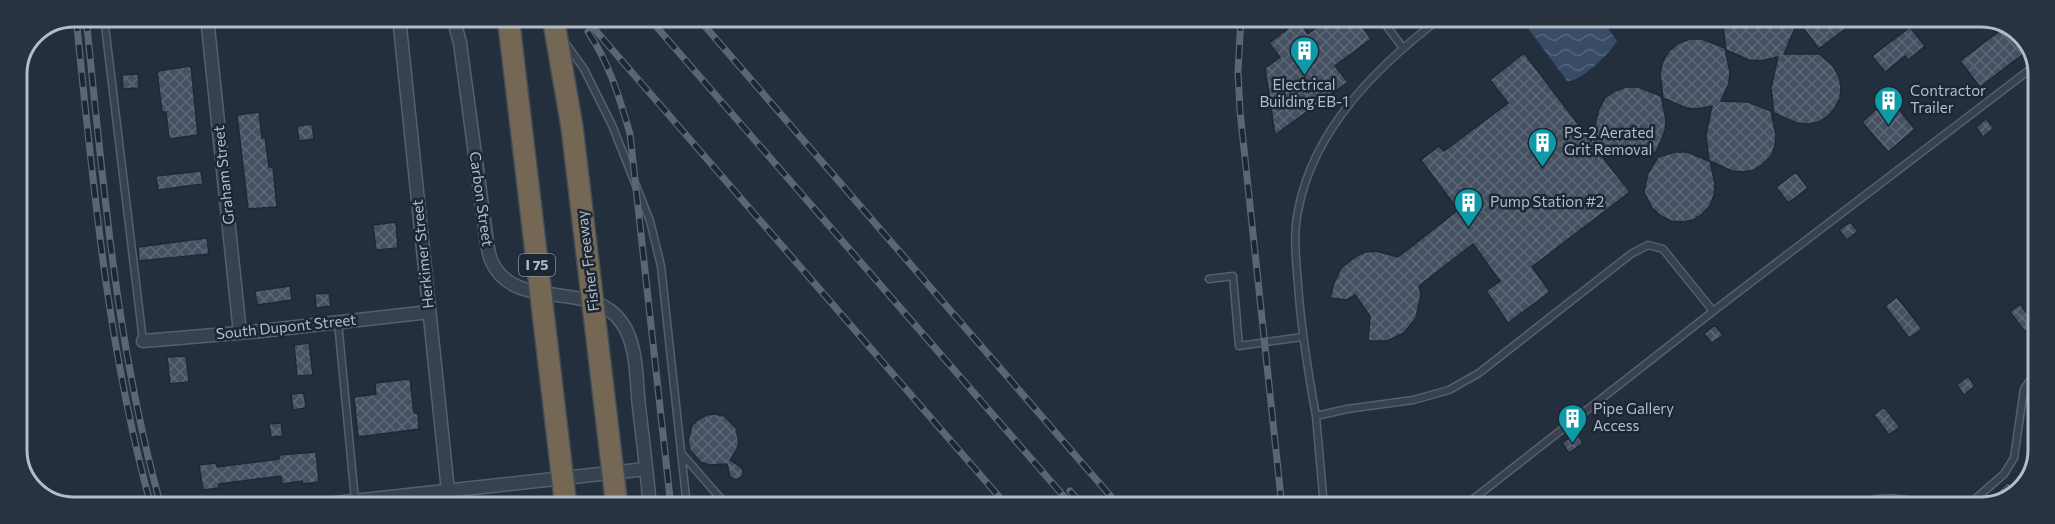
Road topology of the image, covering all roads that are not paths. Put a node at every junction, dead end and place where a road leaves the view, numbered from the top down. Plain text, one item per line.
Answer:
1 (105, 27) edge
2 (208, 27) edge
3 (400, 27) edge
4 (456, 27) edge
5 (508, 27) edge
6 (553, 27) edge
7 (554, 27) edge
8 (1387, 27) edge
9 (1429, 27) edge
10 (1403, 48) junction
11 (2028, 71) edge
12 (1209, 279) dead end
13 (1713, 311) junction
14 (429, 312) junction
15 (338, 321) junction
16 (240, 333) junction
17 (1302, 337) junction
18 (143, 341) joint
19 (2028, 383) edge
20 (1316, 416) junction
21 (682, 453) junction
22 (646, 469) junction
23 (448, 490) junction
24 (356, 497) edge
25 (389, 497) edge
26 (565, 497) edge
27 (615, 497) edge
28 (649, 497) edge
29 (686, 497) edge
30 (719, 497) edge
31 (1322, 497) edge
32 (1476, 497) edge
33 (1978, 497) edge

1 - 18 lane
2 - 16 street, Graham Street
3 - 14 street, Herkimer Street
4 - 22 street, Carbon Street
5 - 26 highway, I 75, bridge
6 - 21 lane
7 - 27 highway, Fisher Freeway, bridge
8 - 10 lane
9 - 10 lane
10 - 17 lane
11 - 13 lane
12 - 17 lane
13 - 20 lane
13 - 32 lane
14 - 15 street, South Dupont Street
14 - 23 street, Herkimer Street
15 - 16 street, South Dupont Street
15 - 24 lane
16 - 18 street, South Dupont Street
17 - 20 lane
19 - 33 lane
20 - 31 lane
21 - 29 lane
21 - 30 lane
22 - 23 street
22 - 28 street, Carbon Street
23 - 25 street

